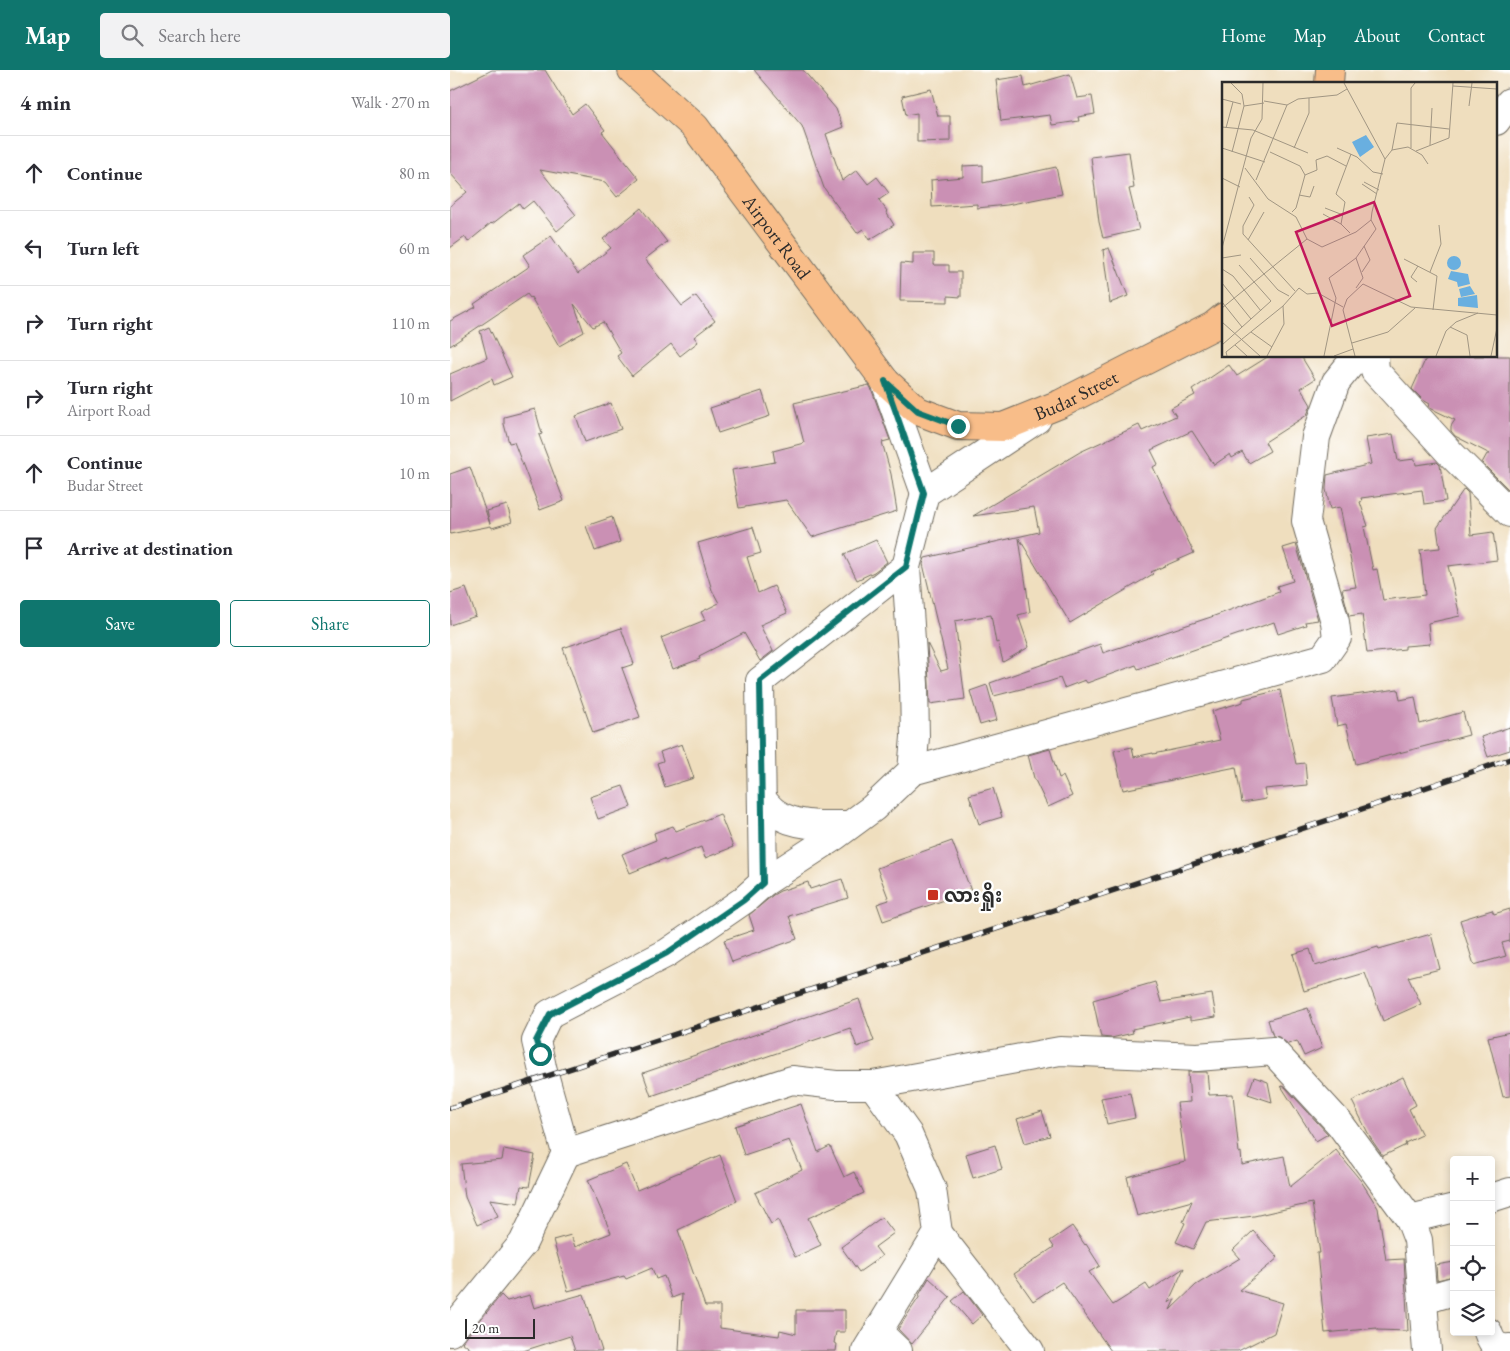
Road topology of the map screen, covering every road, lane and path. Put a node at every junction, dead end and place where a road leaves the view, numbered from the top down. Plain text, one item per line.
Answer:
1 (632, 70) edge
2 (1510, 102) edge
3 (1498, 117) edge
4 (1222, 319) edge
5 (1355, 358) edge
6 (1374, 358) edge
7 (885, 381) junction
8 (1060, 404) junction
9 (918, 411) joint
10 (924, 493) junction
11 (1510, 513) edge
12 (906, 567) junction
13 (912, 771) junction
14 (762, 799) junction
15 (849, 825) junction
16 (763, 883) junction
17 (873, 1086) junction
18 (566, 1153) junction
19 (1510, 1192) edge
20 (1495, 1197) edge
21 (1450, 1209) edge
22 (1410, 1219) junction
23 (938, 1232) junction
24 (1450, 1292) edge
25 (1423, 1300) junction
26 (450, 1332) edge
27 (1489, 1336) edge
28 (872, 1341) edge
29 (1510, 1348) edge
30 (898, 1351) edge
31 (1030, 1351) edge
32 (1427, 1351) edge

1 - 7 main road, Airport Road
2 - 3 street
4 - 8 main road, Budar Street
5 - 13 street
6 - 11 street
7 - 9 main road, Airport Road
7 - 10 street
8 - 9 main road, Budar Street
8 - 10 street
10 - 12 street
12 - 13 street
12 - 14 street
13 - 15 street
14 - 15 street
14 - 16 street
15 - 16 street
16 - 18 street
17 - 18 street
17 - 22 street
17 - 23 street
18 - 26 street
19 - 20 street
21 - 22 street
22 - 25 street
23 - 28 street
23 - 31 street
24 - 25 street
25 - 32 street
27 - 29 street
28 - 30 street

